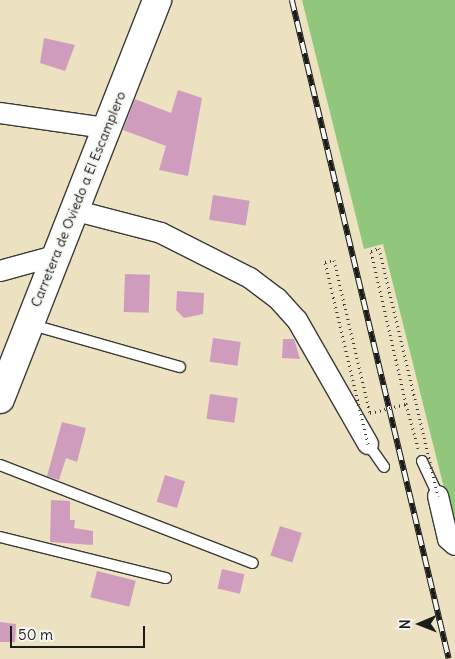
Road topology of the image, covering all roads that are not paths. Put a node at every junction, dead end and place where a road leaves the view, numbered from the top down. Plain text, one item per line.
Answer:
1 (157, 0) edge
2 (0, 113) edge
3 (106, 128) junction
4 (73, 210) junction
5 (55, 256) junction
6 (0, 272) edge
7 (29, 324) junction
8 (180, 367) dead end
9 (0, 399) edge
10 (368, 444) joint
11 (422, 461) road end
12 (0, 465) edge
13 (384, 467) dead end
14 (438, 496) joint
15 (0, 538) edge
16 (455, 545) edge
17 (253, 563) dead end
18 (166, 578) dead end

1 - 3 street, Carretera de Oviedo a El Escamplero
2 - 3 street
3 - 4 street, Carretera de Oviedo a El Escamplero
4 - 5 street, Carretera de Oviedo a El Escamplero
4 - 10 street
5 - 6 street
5 - 7 street, Carretera de Oviedo a El Escamplero
7 - 8 lane
7 - 9 street, Carretera de Oviedo a El Escamplero
10 - 13 lane
11 - 14 lane
12 - 17 lane
14 - 16 street
15 - 18 lane

